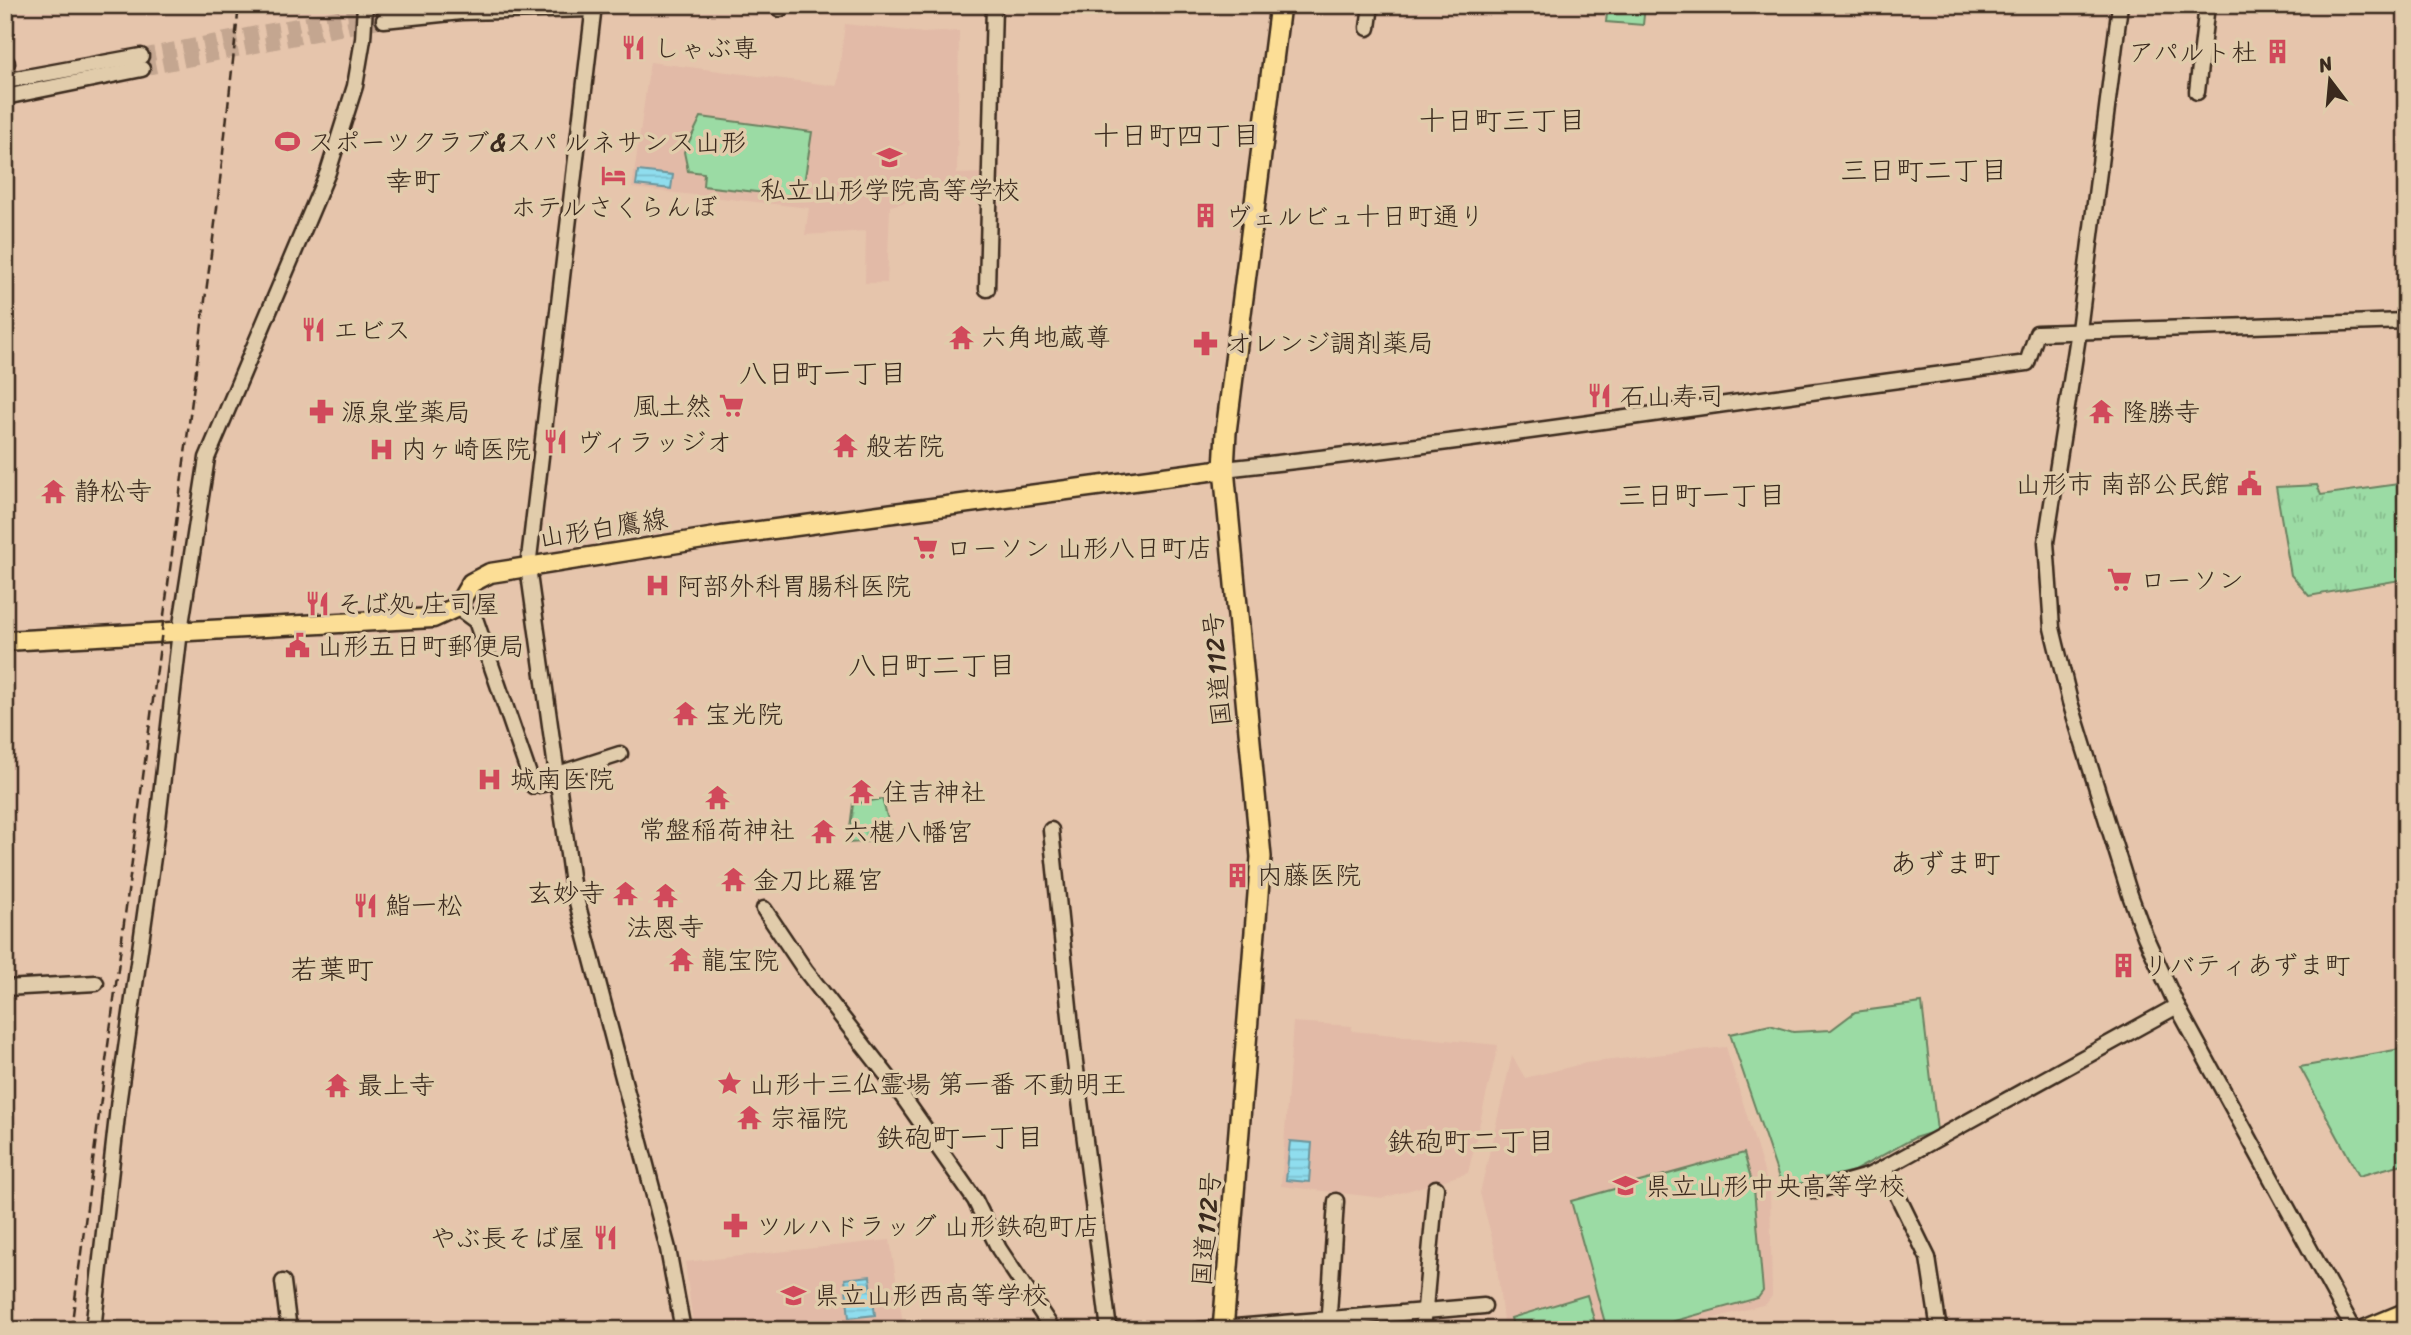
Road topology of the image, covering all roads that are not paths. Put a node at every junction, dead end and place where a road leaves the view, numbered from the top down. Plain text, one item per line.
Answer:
1 (365, 5) edge
2 (403, 5) edge
3 (994, 5) edge
4 (1280, 5) edge
5 (1371, 5) edge
6 (2120, 5) edge
7 (2207, 5) edge
8 (594, 7) edge
9 (1368, 28) dead end
10 (6, 74) edge
11 (2197, 92) dead end
12 (5, 97) edge
13 (987, 289) dead end
14 (2406, 321) edge
15 (2079, 330) junction
16 (1224, 469) junction
17 (528, 567) junction
18 (457, 607) junction
19 (180, 631) junction
20 (5, 640) edge
21 (620, 754) dead end
22 (558, 778) junction
23 (1051, 830) dead end
24 (764, 909) dead end
25 (96, 983) dead end
26 (5, 988) edge
27 (2177, 1006) junction
28 (1884, 1168) junction
29 (1436, 1188) dead end
30 (1815, 1191) dead end
31 (1336, 1201) dead end
32 (283, 1282) dead end
33 (1484, 1306) dead end
34 (1424, 1312) junction
35 (2406, 1313) edge
36 (2406, 1322) edge
37 (1329, 1324) edge
38 (1223, 1328) edge
39 (93, 1330) edge
40 (289, 1330) edge
41 (683, 1330) edge
42 (1054, 1330) edge
43 (1109, 1330) edge
44 (1199, 1330) edge
45 (1423, 1330) edge
46 (1939, 1330) edge
47 (2354, 1330) edge
48 (2365, 1330) edge
49 (2388, 1330) edge

1 - 19 street
2 - 8 street
3 - 13 street
4 - 16 highway, 国道112号
5 - 9 street
6 - 15 street
7 - 11 street
8 - 17 street
10 - 12 street
14 - 15 street
15 - 16 street
15 - 27 street
16 - 17 main road, 山形白鷹線
16 - 38 highway, 国道112号
17 - 18 main road, 山形白鷹線
17 - 22 street
18 - 19 main road
18 - 22 street
19 - 20 main road
19 - 39 street
21 - 22 street
22 - 41 street
23 - 43 street
24 - 42 street
25 - 26 street
27 - 28 street
27 - 47 street
28 - 30 street
28 - 46 street
29 - 34 street
31 - 37 street
32 - 40 street
33 - 34 street
34 - 37 street
34 - 45 street
35 - 48 highway
36 - 49 highway
37 - 38 street
38 - 44 street

